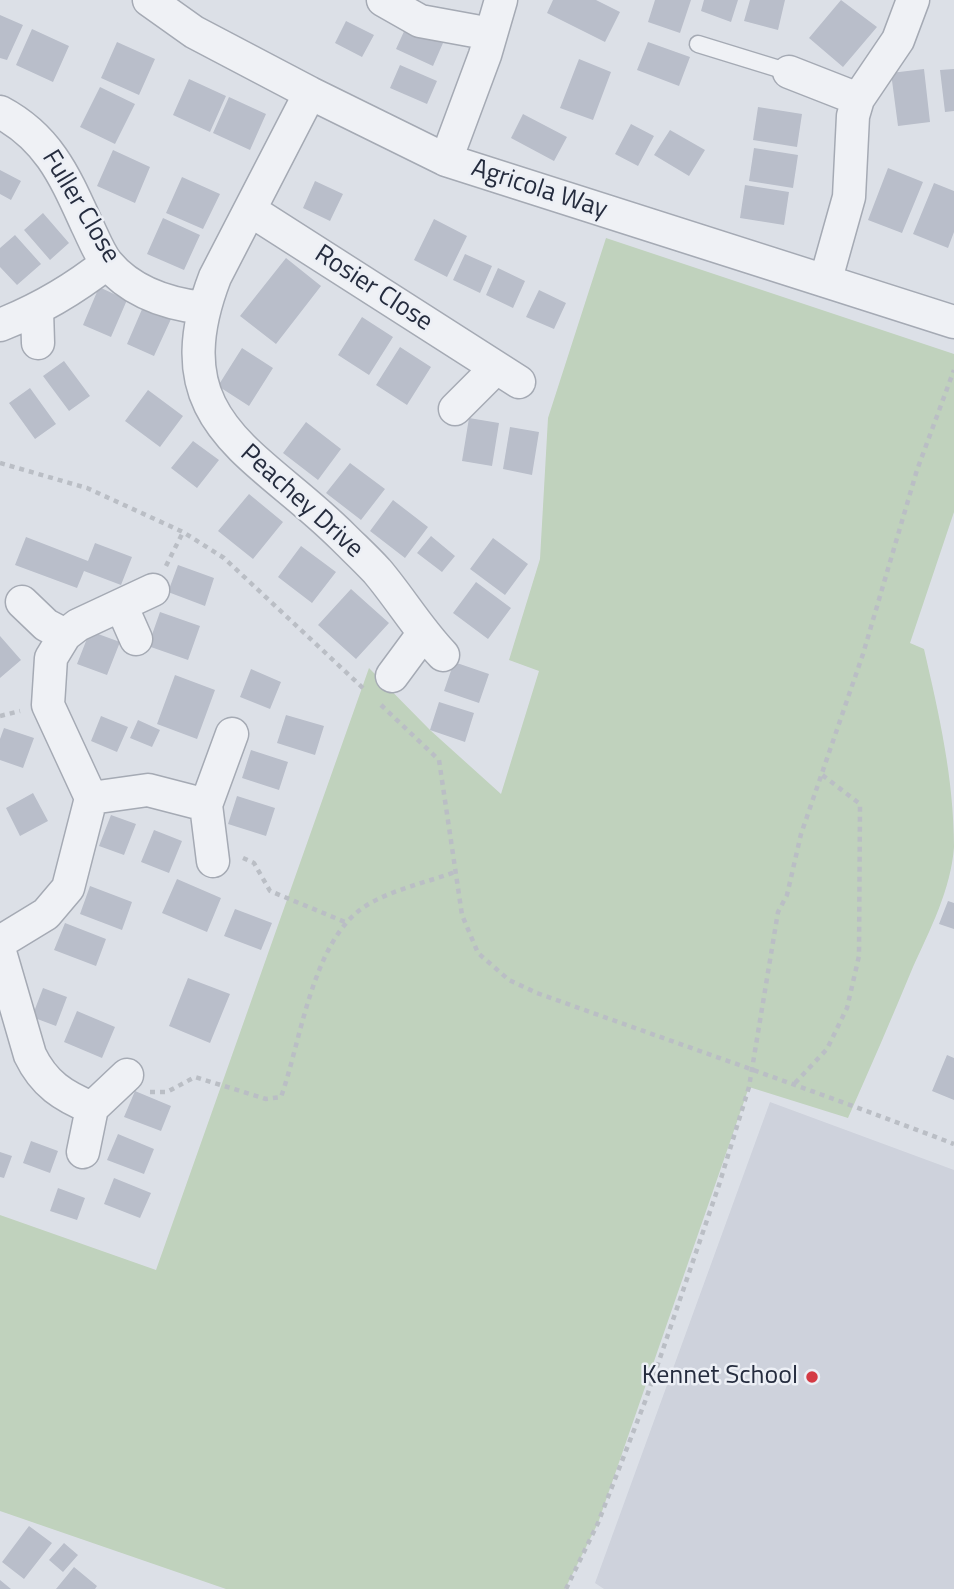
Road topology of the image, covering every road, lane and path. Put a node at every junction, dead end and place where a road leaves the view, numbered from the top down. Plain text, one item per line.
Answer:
1 (149, 0) edge
2 (383, 0) edge
3 (501, 0) edge
4 (913, 0) edge
5 (491, 34) junction
6 (698, 44) dead end
7 (789, 72) joint
8 (310, 93) junction
9 (858, 99) junction
10 (0, 112) edge
11 (446, 160) junction
12 (250, 209) junction
13 (107, 263) junction
14 (826, 279) junction
15 (203, 308) junction
16 (37, 310) junction
17 (954, 321) edge
18 (0, 325) edge
19 (38, 343) dead end
20 (954, 370) edge
21 (455, 409) dead end
22 (0, 463) edge
23 (183, 532) junction
24 (153, 590) joint
25 (22, 602) dead end
26 (121, 605) junction
27 (65, 635) junction
28 (136, 639) dead end
29 (392, 676) dead end
30 (232, 734) dead end
31 (821, 774) junction
32 (90, 798) junction
33 (206, 806) junction
34 (212, 852) joint
35 (455, 872) junction
36 (345, 922) junction
37 (0, 942) edge
38 (0, 952) edge
39 (752, 1071) junction
40 (127, 1075) joint
41 (795, 1083) junction
42 (92, 1108) junction
43 (954, 1144) edge
44 (83, 1152) dead end
45 (566, 1589) edge

1 - 8 street, Agricola Way
2 - 5 street
3 - 5 street
4 - 9 street
5 - 11 street
6 - 7 lane
7 - 9 street
8 - 11 street, Agricola Way
8 - 12 street, Peachey Drive
9 - 14 street
10 - 13 street, Fuller Close
11 - 14 street, Agricola Way
12 - 15 street, Peachey Drive
12 - 21 street, Rosier Close
13 - 15 street, Fuller Close
13 - 16 street
14 - 17 street, Agricola Way
15 - 29 street, Peachey Drive
16 - 18 street
16 - 19 street
20 - 31 path
22 - 23 path
23 - 24 path
23 - 35 path
24 - 26 street
25 - 27 street
26 - 27 street
26 - 28 street
27 - 32 street
30 - 33 street
31 - 39 path
31 - 41 path
32 - 33 street
32 - 37 street
33 - 34 street
34 - 36 path
35 - 36 path
35 - 39 path
36 - 40 path
38 - 42 street
39 - 41 path
39 - 45 path
40 - 42 street
41 - 43 path
42 - 44 street

